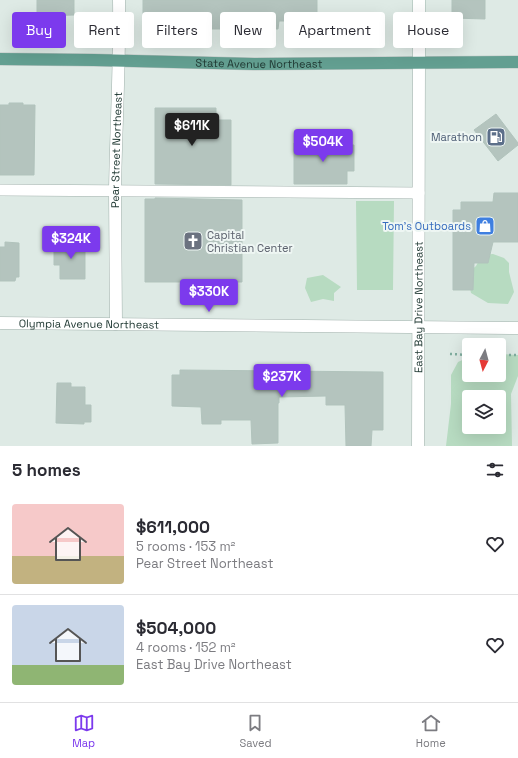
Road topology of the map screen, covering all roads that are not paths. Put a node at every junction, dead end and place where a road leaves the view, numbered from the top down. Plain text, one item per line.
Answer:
1 (119, 0) edge
2 (419, 0) edge
3 (0, 59) edge
4 (118, 61) junction
5 (518, 62) edge
6 (419, 64) junction
7 (0, 190) edge
8 (115, 192) junction
9 (419, 193) junction
10 (0, 323) edge
11 (116, 324) junction
12 (418, 326) junction
13 (518, 328) edge
14 (418, 446) edge

1 - 4 street, Pear Street Northeast
2 - 6 street, East Bay Drive Northeast
3 - 4 main road, State Avenue Northeast
4 - 6 main road, State Avenue Northeast
4 - 8 street, Pear Street Northeast
5 - 6 main road, State Avenue Northeast
6 - 9 street, East Bay Drive Northeast
7 - 8 lane
8 - 9 lane
8 - 11 street, Pear Street Northeast
9 - 12 street, East Bay Drive Northeast
10 - 11 street, Olympia Avenue Northeast
11 - 12 street, Olympia Avenue Northeast
12 - 13 street, Olympia Avenue Northeast
12 - 14 street, East Bay Drive Northeast

